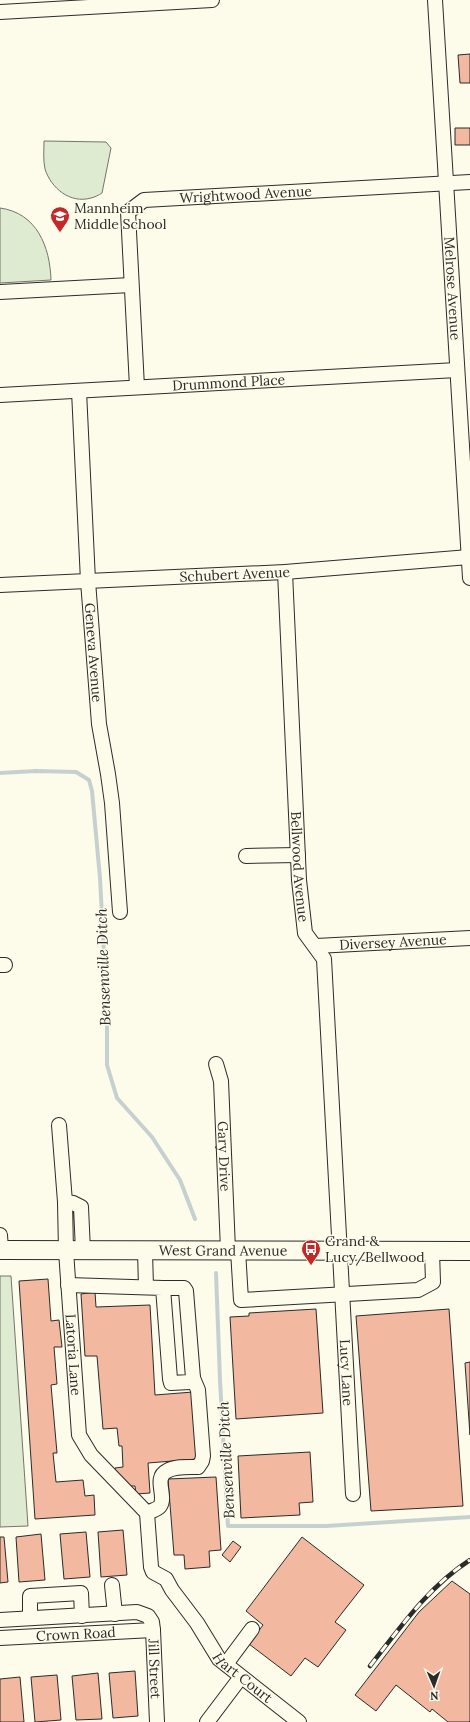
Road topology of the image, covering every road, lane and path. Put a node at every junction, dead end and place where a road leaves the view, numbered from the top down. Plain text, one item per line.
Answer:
1 (212, 0) edge
2 (435, 0) edge
3 (51, 5) edge
4 (0, 12) edge
5 (470, 182) edge
6 (446, 183) junction
7 (131, 285) junction
8 (0, 292) edge
9 (457, 370) junction
10 (138, 387) junction
11 (79, 391) junction
12 (0, 395) edge
13 (469, 557) junction
14 (286, 572) junction
15 (470, 578) edge
16 (88, 581) junction
17 (0, 585) edge
18 (298, 855) junction
19 (246, 856) dead end
20 (120, 912) dead end
21 (470, 938) edge
22 (316, 946) junction
23 (216, 1064) dead end
24 (59, 1125) dead end
25 (0, 1245) edge
26 (145, 1250) junction
27 (233, 1250) junction
28 (341, 1250) junction
29 (75, 1251) junction
30 (432, 1251) junction
31 (470, 1251) edge
32 (68, 1285) junction
33 (146, 1287) junction
34 (163, 1288) junction
35 (342, 1295) junction
36 (193, 1378) junction
37 (353, 1494) dead end
38 (147, 1513) junction
39 (112, 1585) dead end
40 (115, 1614) junction
41 (82, 1616) junction
42 (148, 1616) joint
43 (30, 1618) junction
44 (0, 1620) edge
45 (252, 1629) dead end
46 (153, 1630) junction
47 (0, 1638) edge
48 (226, 1664) junction
49 (241, 1677) junction
50 (157, 1722) edge
51 (207, 1722) edge
52 (299, 1722) edge

1 - 3 street
2 - 6 street, Melrose Avenue
3 - 4 street
5 - 6 street, Wrightwood Avenue
6 - 7 street, Wrightwood Avenue
6 - 9 street, Melrose Avenue
7 - 8 street
7 - 10 street, Wrightwood Avenue
9 - 10 street, Drummond Place
9 - 13 street, Melrose Avenue
10 - 11 street, Drummond Place
11 - 12 street, Drummond Place
11 - 16 street, Geneva Avenue
13 - 14 street, Schubert Avenue
13 - 15 street, Melrose Avenue
14 - 16 street, Schubert Avenue
14 - 18 street, Bellwood Avenue
16 - 17 street, Schubert Avenue
16 - 20 street, Geneva Avenue
18 - 19 street
18 - 22 street, Bellwood Avenue
21 - 22 street, Diversey Avenue
22 - 28 street, Bellwood Avenue
23 - 27 street, Gary Drive
24 - 29 street, Latoria Lane
25 - 29 main road, West Grand Avenue
26 - 27 main road, West Grand Avenue
26 - 29 main road, West Grand Avenue
26 - 33 street
27 - 28 main road, West Grand Avenue
27 - 35 street, Gary Drive
28 - 30 main road, West Grand Avenue
28 - 35 street, Lucy Lane
29 - 32 street, Latoria Lane
30 - 31 main road, West Grand Avenue
30 - 35 street
32 - 33 street
32 - 38 street, Latoria Lane
33 - 34 street
34 - 36 street
34 - 36 street
35 - 37 street, Lucy Lane
36 - 38 street
38 - 48 street, Hart Court
39 - 40 street
40 - 41 street, Crown Road
40 - 42 street, Crown Road
41 - 43 street, Crown Road
41 - 43 street
42 - 46 street, Jill Street
43 - 44 street, Crown Road
45 - 48 street
46 - 47 street, Crown Road
46 - 50 street, Jill Street
48 - 49 street, Hart Court
49 - 51 street
49 - 52 street, Hart Court

